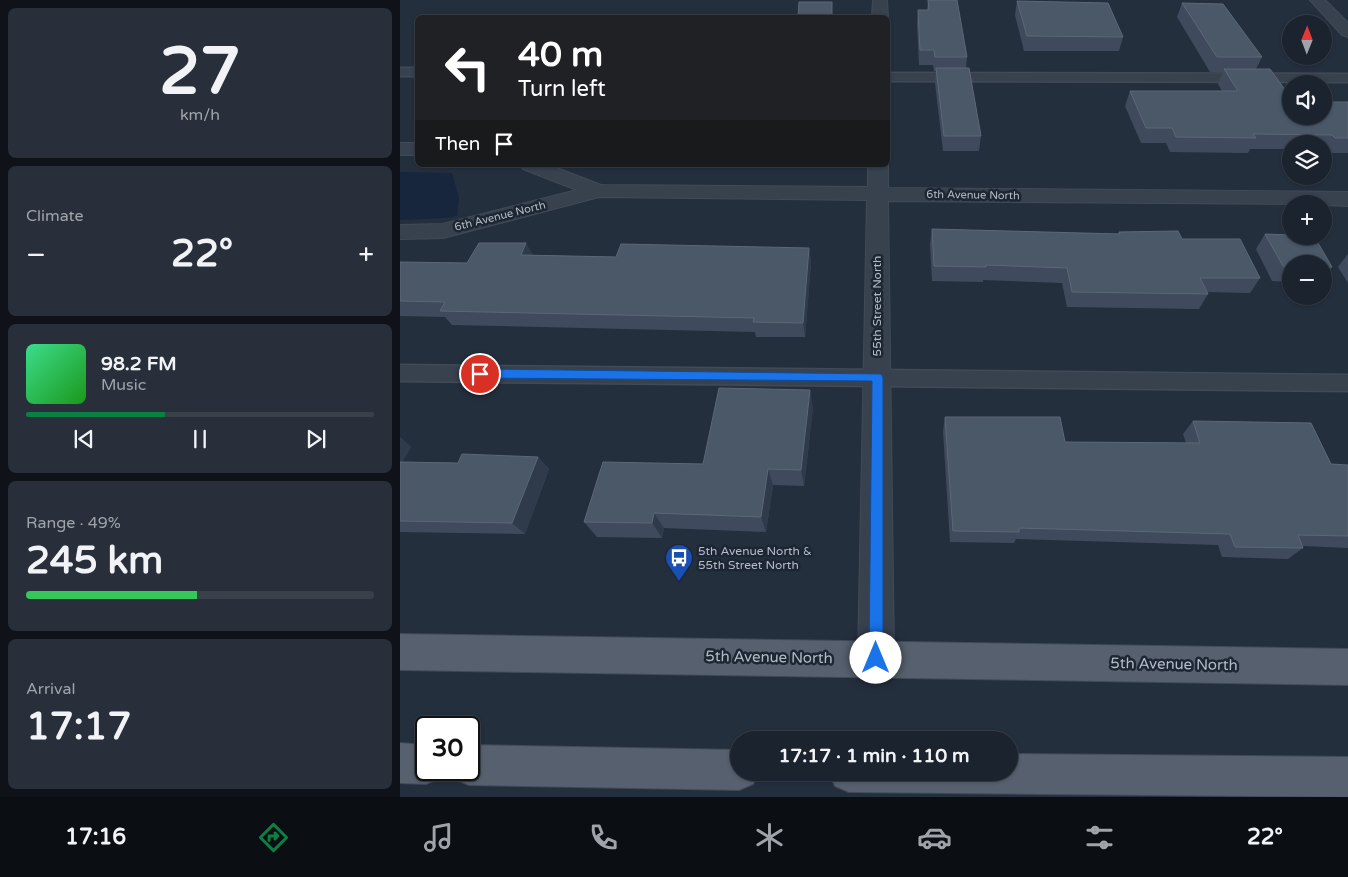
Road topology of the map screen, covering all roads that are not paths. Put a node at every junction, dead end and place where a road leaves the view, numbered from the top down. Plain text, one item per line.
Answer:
1 (880, 0) edge
2 (1317, 0) edge
3 (880, 15) edge
4 (1348, 32) edge
5 (400, 72) edge
6 (415, 72) edge
7 (890, 77) edge
8 (1348, 78) edge
9 (400, 149) edge
10 (415, 149) edge
11 (536, 167) edge
12 (878, 167) edge
13 (599, 190) junction
14 (878, 194) junction
15 (1348, 199) edge
16 (400, 232) edge
17 (400, 373) edge
18 (877, 377) junction
19 (1348, 383) edge
20 (400, 652) edge
21 (876, 658) junction
22 (1348, 667) edge
23 (400, 763) edge
24 (415, 764) edge
25 (480, 765) edge
26 (730, 770) edge
27 (1018, 774) edge
28 (1348, 777) edge
29 (877, 781) edge
30 (877, 797) edge

1 - 3 street
2 - 4 street
5 - 6 lane
7 - 8 lane
9 - 10 street
11 - 13 street, 6th Avenue North
12 - 14 street, 55th Street North
13 - 14 street, 6th Avenue North
13 - 16 street, 6th Avenue North
14 - 15 street, 6th Avenue North
14 - 18 street, 55th Street North
17 - 18 lane
18 - 19 lane
18 - 21 street, 55th Street North
20 - 21 main road, 5th Avenue North
21 - 22 main road, 5th Avenue North
23 - 24 main road
25 - 26 main road
27 - 28 main road
29 - 30 street

